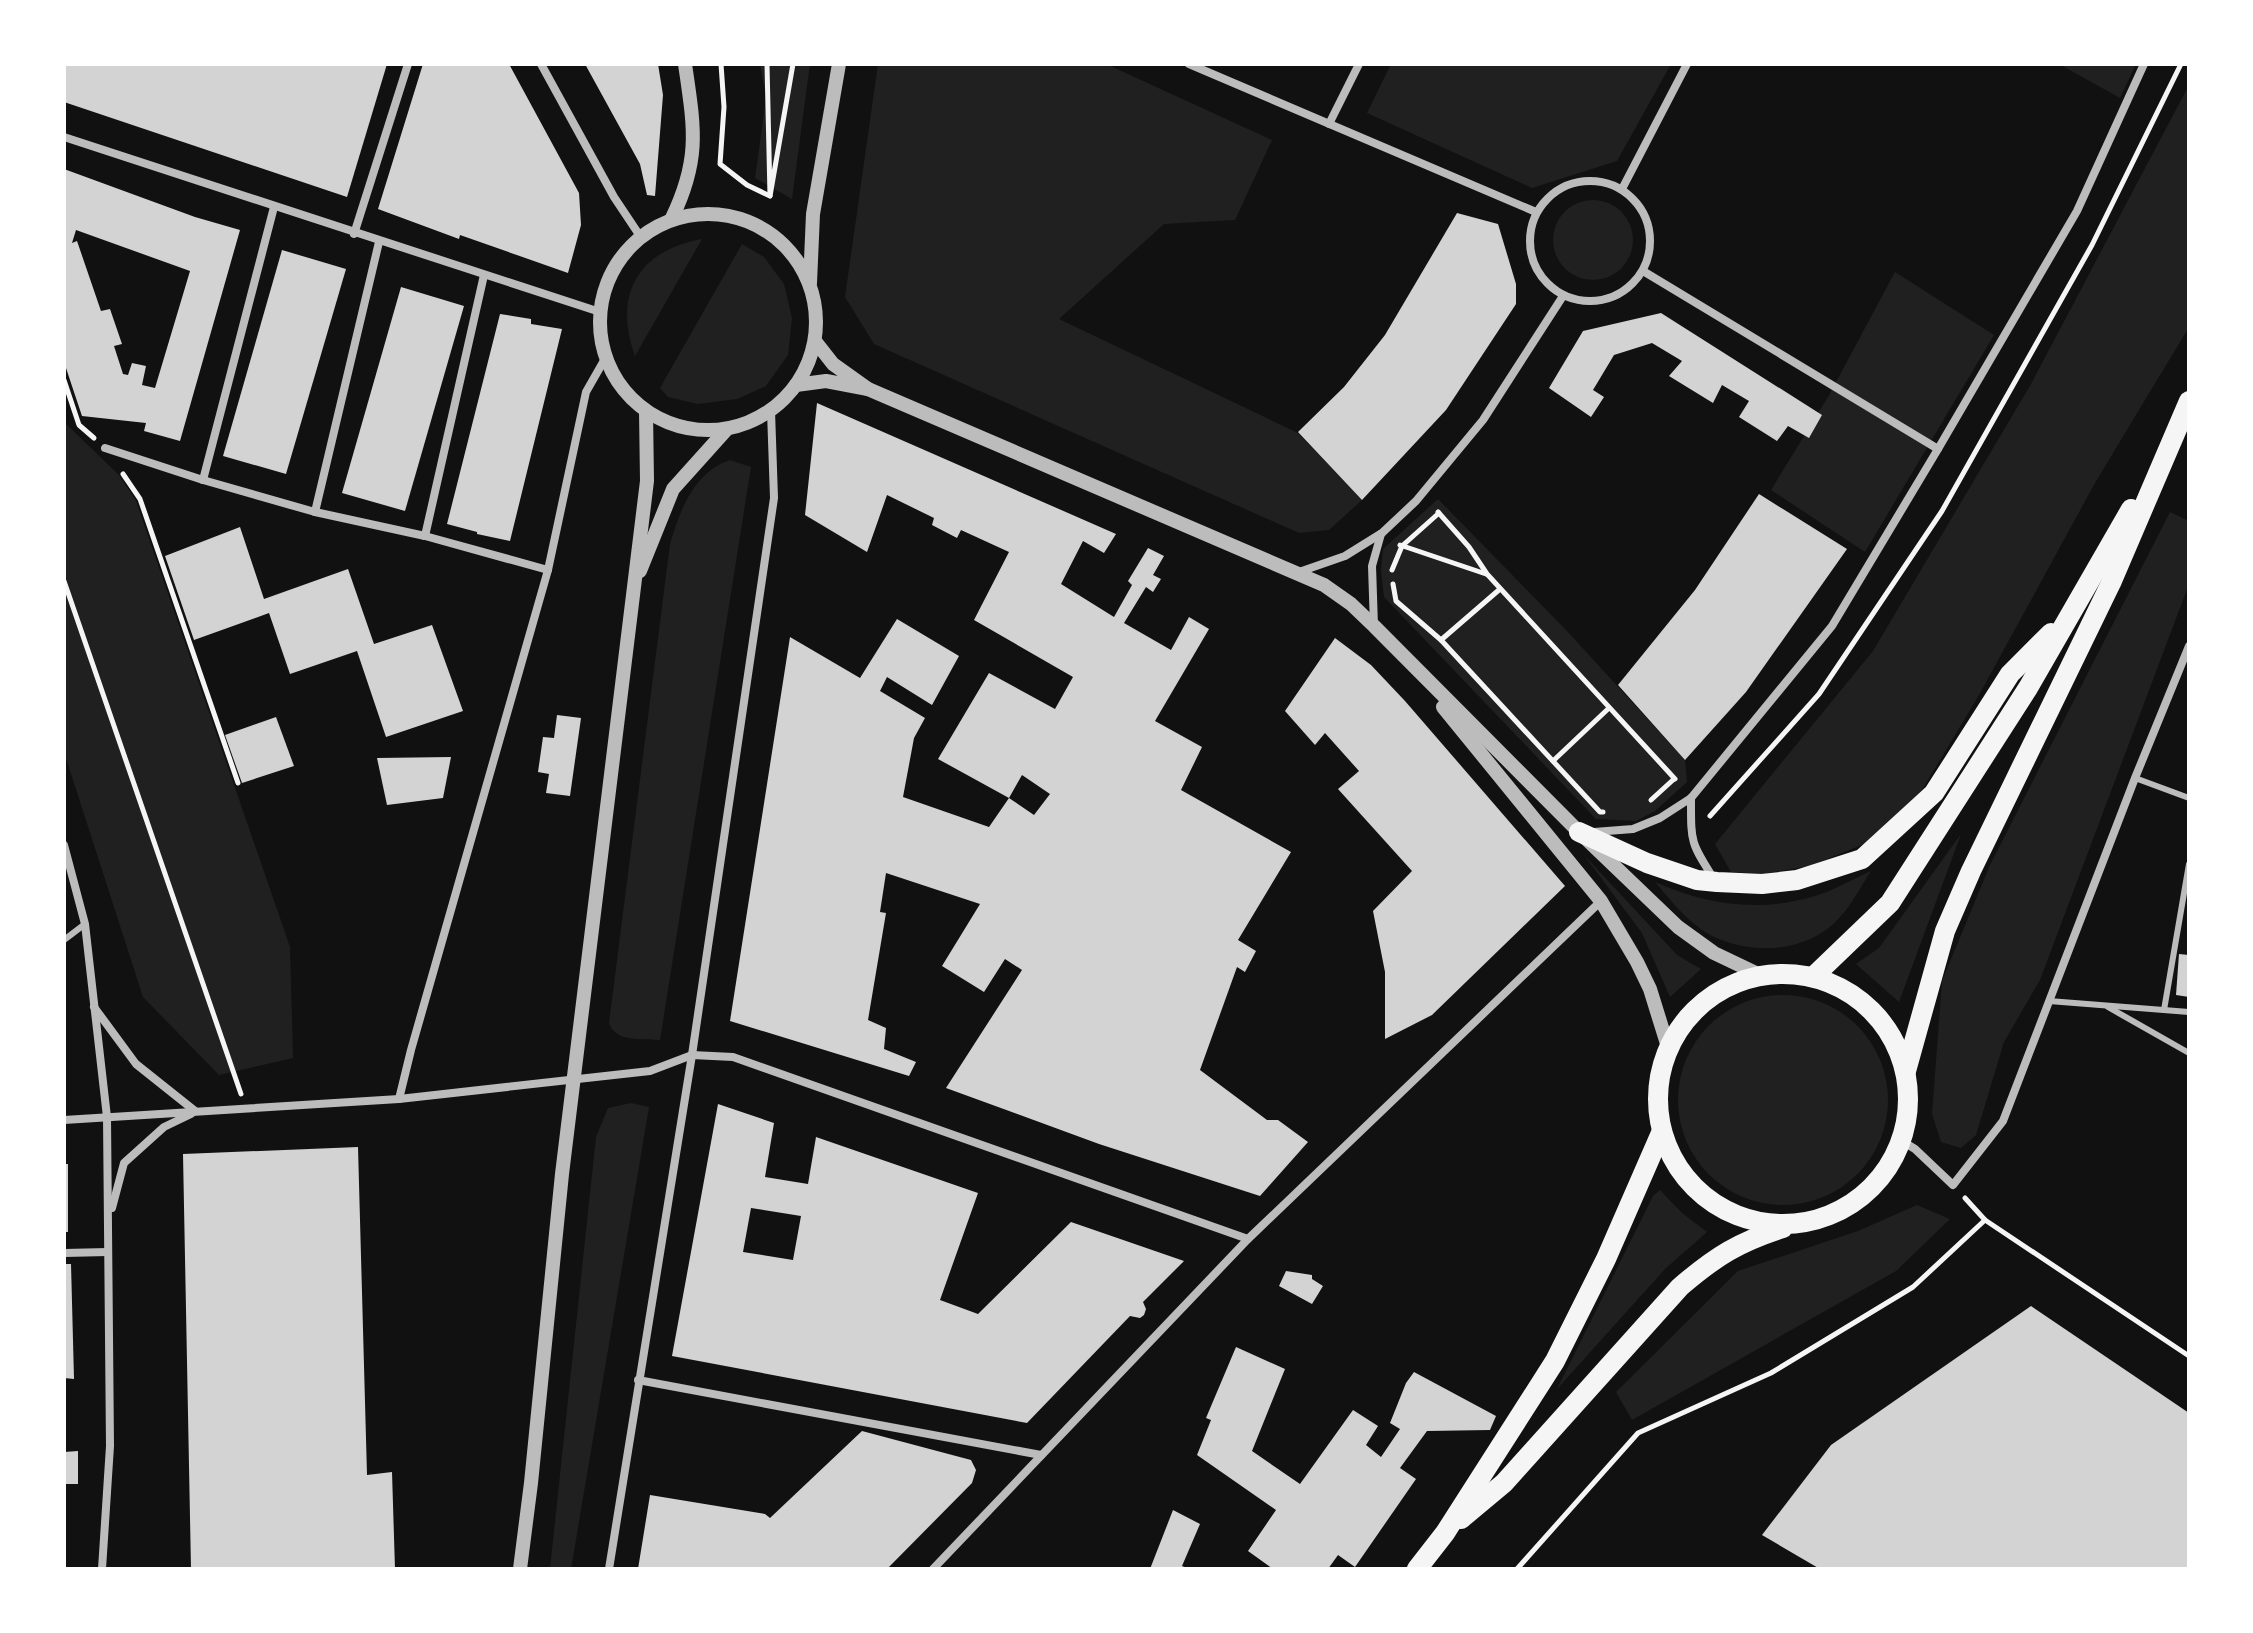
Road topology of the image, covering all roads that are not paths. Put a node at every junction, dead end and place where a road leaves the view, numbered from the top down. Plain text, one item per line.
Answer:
1 (408, 64) edge
2 (541, 64) edge
3 (685, 64) edge
4 (839, 64) edge
5 (1189, 64) edge
6 (1359, 64) edge
7 (1687, 64) edge
8 (2144, 64) edge
9 (1329, 124) junction
10 (64, 137) edge
11 (1622, 189) junction
12 (274, 207) junction
13 (1536, 212) junction
14 (672, 218) junction
15 (354, 234) junction
16 (642, 239) junction
17 (379, 242) junction
18 (1643, 271) junction
19 (484, 275) junction
20 (810, 284) junction
21 (1563, 296) junction
22 (600, 312) junction
23 (815, 341) junction
24 (606, 357) junction
25 (796, 385) junction
26 (868, 389) junction
27 (2189, 401) edge
28 (646, 411) junction
29 (771, 411) junction
30 (726, 430) junction
31 (2174, 434) junction
32 (105, 448) road end
33 (1938, 449) junction
34 (203, 480) junction
35 (315, 512) junction
36 (1382, 533) junction
37 (425, 536) junction
38 (548, 570) junction
39 (1298, 572) junction
40 (632, 590) junction
41 (2069, 617) junction
42 (1374, 626) junction
43 (2189, 646) edge
44 (1395, 648) junction
45 (2135, 778) junction
46 (1691, 798) junction
47 (2189, 798) edge
48 (1579, 832) junction
49 (64, 845) edge
50 (2189, 864) edge
51 (68, 872) edge
52 (1717, 882) junction
53 (1601, 901) junction
54 (85, 924) junction
55 (64, 940) edge
56 (1758, 974) junction
57 (1814, 976) junction
58 (2049, 1001) junction
59 (2104, 1005) junction
60 (93, 1006) junction
61 (2164, 1010) junction
62 (2189, 1012) edge
63 (1668, 1047) junction
64 (2189, 1053) edge
65 (692, 1055) junction
66 (1906, 1071) junction
67 (573, 1081) junction
68 (399, 1099) junction
69 (195, 1112) junction
70 (107, 1117) junction
71 (64, 1120) edge
72 (1661, 1133) junction
73 (1902, 1141) junction
74 (109, 1222) junction
75 (1791, 1225) junction
76 (1248, 1239) junction
77 (108, 1252) junction
78 (64, 1253) edge
79 (638, 1380) junction
80 (1041, 1455) junction
81 (1445, 1533) junction
82 (102, 1569) edge
83 (520, 1569) edge
84 (609, 1569) edge
85 (933, 1569) edge
86 (1417, 1569) edge

1 - 15 street
2 - 16 street
3 - 14 street
4 - 20 street
5 - 9 street
6 - 9 street
7 - 11 street
8 - 33 street
9 - 13 street
10 - 12 street
11 - 13 street
11 - 18 street
12 - 15 street
12 - 34 street
13 - 21 street
14 - 16 street
14 - 20 street
15 - 17 street
16 - 22 street
17 - 19 street
17 - 35 street
18 - 21 street
18 - 33 street
19 - 22 street
19 - 37 street
20 - 23 street
21 - 36 street
22 - 24 street
23 - 25 street
23 - 26 street
24 - 28 street
24 - 38 street
25 - 26 street
25 - 29 street
26 - 39 street
27 - 31 main road
28 - 30 street
28 - 40 street
29 - 30 street
29 - 65 street
30 - 40 street
31 - 41 main road
31 - 66 main road
32 - 34 street
33 - 46 street
34 - 35 street
35 - 37 street
36 - 39 street
36 - 42 street
37 - 38 street
38 - 68 street
39 - 42 street
40 - 67 street
41 - 52 main road
41 - 57 main road
42 - 44 street
43 - 45 street
44 - 48 street
44 - 53 street
45 - 47 lane
45 - 58 street
46 - 48 street
46 - 52 street
48 - 52 main road
48 - 56 street
49 - 51 street
50 - 61 lane
51 - 54 street
53 - 63 street
53 - 76 street
54 - 55 lane
54 - 60 street
56 - 57 main road
56 - 63 main road
57 - 66 main road
58 - 59 lane
58 - 73 street
59 - 61 lane
59 - 64 lane
60 - 69 street
60 - 70 street
61 - 62 lane
63 - 72 main road
65 - 67 street
65 - 76 street
65 - 79 street
66 - 73 main road
67 - 68 street
67 - 83 street
68 - 69 street
69 - 70 street
69 - 74 street
70 - 71 street
70 - 74 street
72 - 75 main road
72 - 81 main road
73 - 75 main road
74 - 77 street
75 - 81 main road
76 - 80 street
77 - 78 street
77 - 82 street
79 - 80 street
79 - 84 street
80 - 85 street
81 - 86 main road

